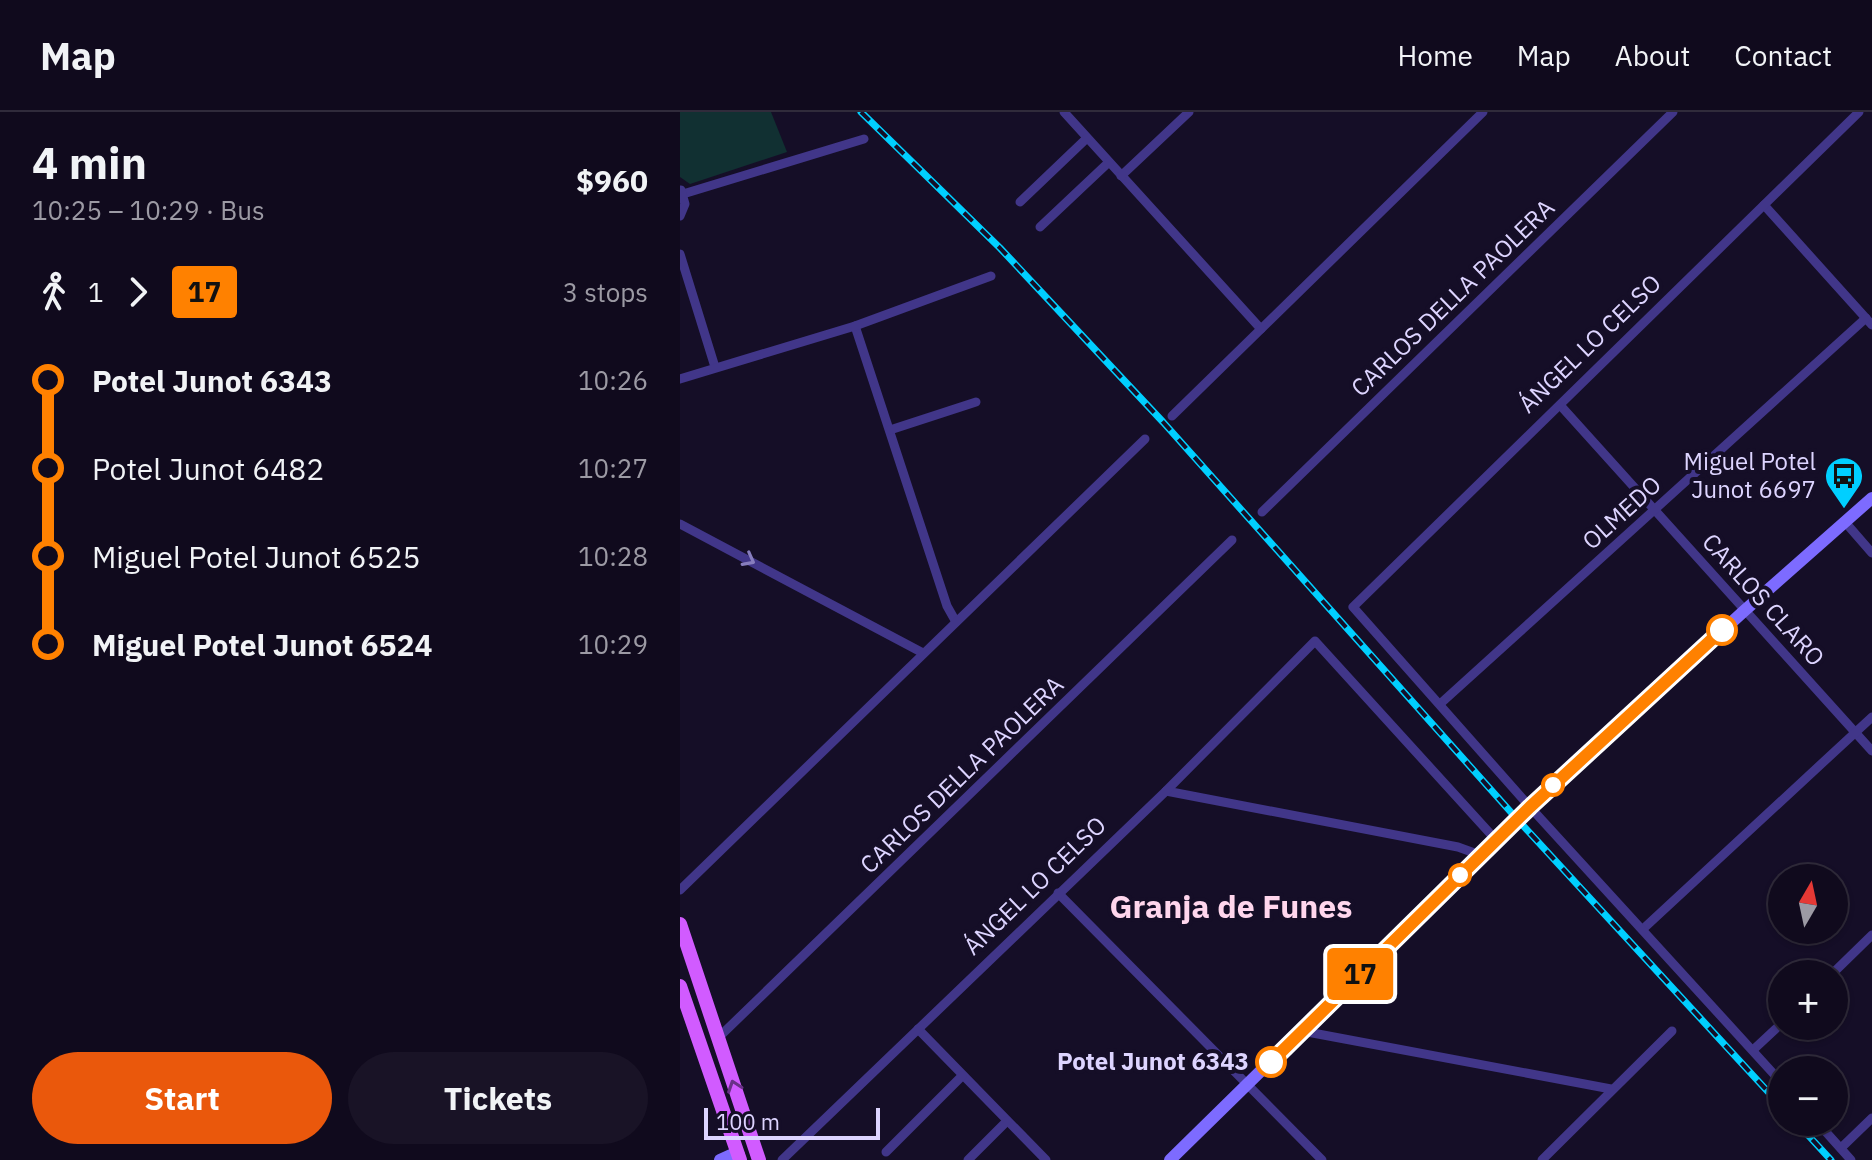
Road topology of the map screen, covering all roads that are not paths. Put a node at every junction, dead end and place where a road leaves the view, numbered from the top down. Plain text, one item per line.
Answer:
1 (1064, 112) edge
2 (1189, 112) edge
3 (1483, 112) edge
4 (1673, 112) edge
5 (1859, 112) edge
6 (1087, 138) junction
7 (864, 139) dead end
8 (1109, 162) junction
9 (1121, 176) junction
10 (682, 192) edge
11 (1020, 202) dead end
12 (1764, 205) junction
13 (680, 216) edge
14 (1040, 227) dead end
15 (680, 254) edge
16 (991, 276) dead end
17 (1869, 322) edge
18 (855, 326) junction
19 (1261, 329) junction
20 (715, 367) junction
21 (680, 379) edge
22 (976, 402) dead end
23 (1560, 405) junction
24 (1172, 416) dead end
25 (890, 430) junction
26 (1145, 439) dead end
27 (1872, 498) edge
28 (1655, 510) junction
29 (1262, 512) dead end
30 (1845, 522) junction
31 (680, 524) edge
32 (1232, 540) dead end
33 (1872, 553) edge
34 (1744, 611) junction
35 (956, 622) junction
36 (923, 653) junction
37 (1440, 704) junction
38 (1872, 717) edge
39 (1855, 733) junction
40 (1872, 751) edge
41 (1166, 791) junction
42 (1530, 807) junction
43 (1496, 840) junction
44 (1480, 855) junction
45 (680, 890) edge
46 (1058, 893) junction
47 (680, 924) edge
48 (1643, 929) junction
49 (1872, 935) edge
50 (1846, 960) edge
51 (680, 986) edge
52 (918, 1029) junction
53 (1302, 1031) junction
54 (1672, 1031) dead end
55 (1768, 1036) edge
56 (718, 1038) junction
57 (1753, 1050) junction
58 (1768, 1067) edge
59 (962, 1076) junction
60 (1247, 1085) junction
61 (1611, 1089) junction
62 (1872, 1118) edge
63 (1007, 1121) junction
64 (1830, 1136) edge
65 (1841, 1148) junction
66 (886, 1152) dead end
67 (741, 1158) edge
68 (720, 1160) edge
69 (759, 1160) edge
70 (782, 1160) edge
71 (968, 1160) edge
72 (1046, 1160) edge
73 (1170, 1160) edge
74 (1322, 1160) edge
75 (1542, 1160) edge
76 (1851, 1160) edge

1 - 6 street
2 - 9 street
3 - 19 street
4 - 29 street, CARLOS DELLA PAOLERA
5 - 12 street, ÁNGEL LO CELSO
6 - 8 street
6 - 11 street
7 - 10 street
8 - 9 street
8 - 14 street
9 - 19 street
10 - 13 street
12 - 17 street
12 - 23 street, ÁNGEL LO CELSO
15 - 20 street
16 - 18 street
17 - 28 street, OLMEDO
18 - 20 street
18 - 25 street
19 - 24 street
20 - 21 street
22 - 25 street
23 - 28 street, CARLOS CLARO
23 - 37 street, ÁNGEL LO CELSO
25 - 35 street
26 - 35 street
27 - 30 main road
28 - 34 street, CARLOS CLARO
28 - 37 street, OLMEDO
30 - 33 street
30 - 34 main road
31 -> 36 street
32 - 56 street, CARLOS DELLA PAOLERA
34 - 39 street, CARLOS CLARO
34 - 42 main road
35 - 36 street
36 - 45 street
37 - 42 street
38 - 39 street
39 - 40 street, CARLOS CLARO
39 - 48 street
41 - 43 street, ÁNGEL LO CELSO
41 - 44 street
41 - 46 street, ÁNGEL LO CELSO
42 - 43 main road
42 - 48 street
43 - 44 main road
44 - 53 main road
46 - 52 street, ÁNGEL LO CELSO
46 - 60 street
47 - 56 main road
48 - 57 street
49 - 50 street
51 - 67 main road
52 - 59 street
52 - 70 street, ÁNGEL LO CELSO
53 - 60 main road
53 - 61 street
54 - 61 street
55 - 57 street
69 -> 56 main road
57 - 58 street
59 - 63 street
59 - 66 street
60 - 73 main road
60 - 74 street
61 - 75 street
62 - 65 street
63 - 71 street
63 - 72 street
64 - 65 street
65 - 76 street
67 - 68 main road

